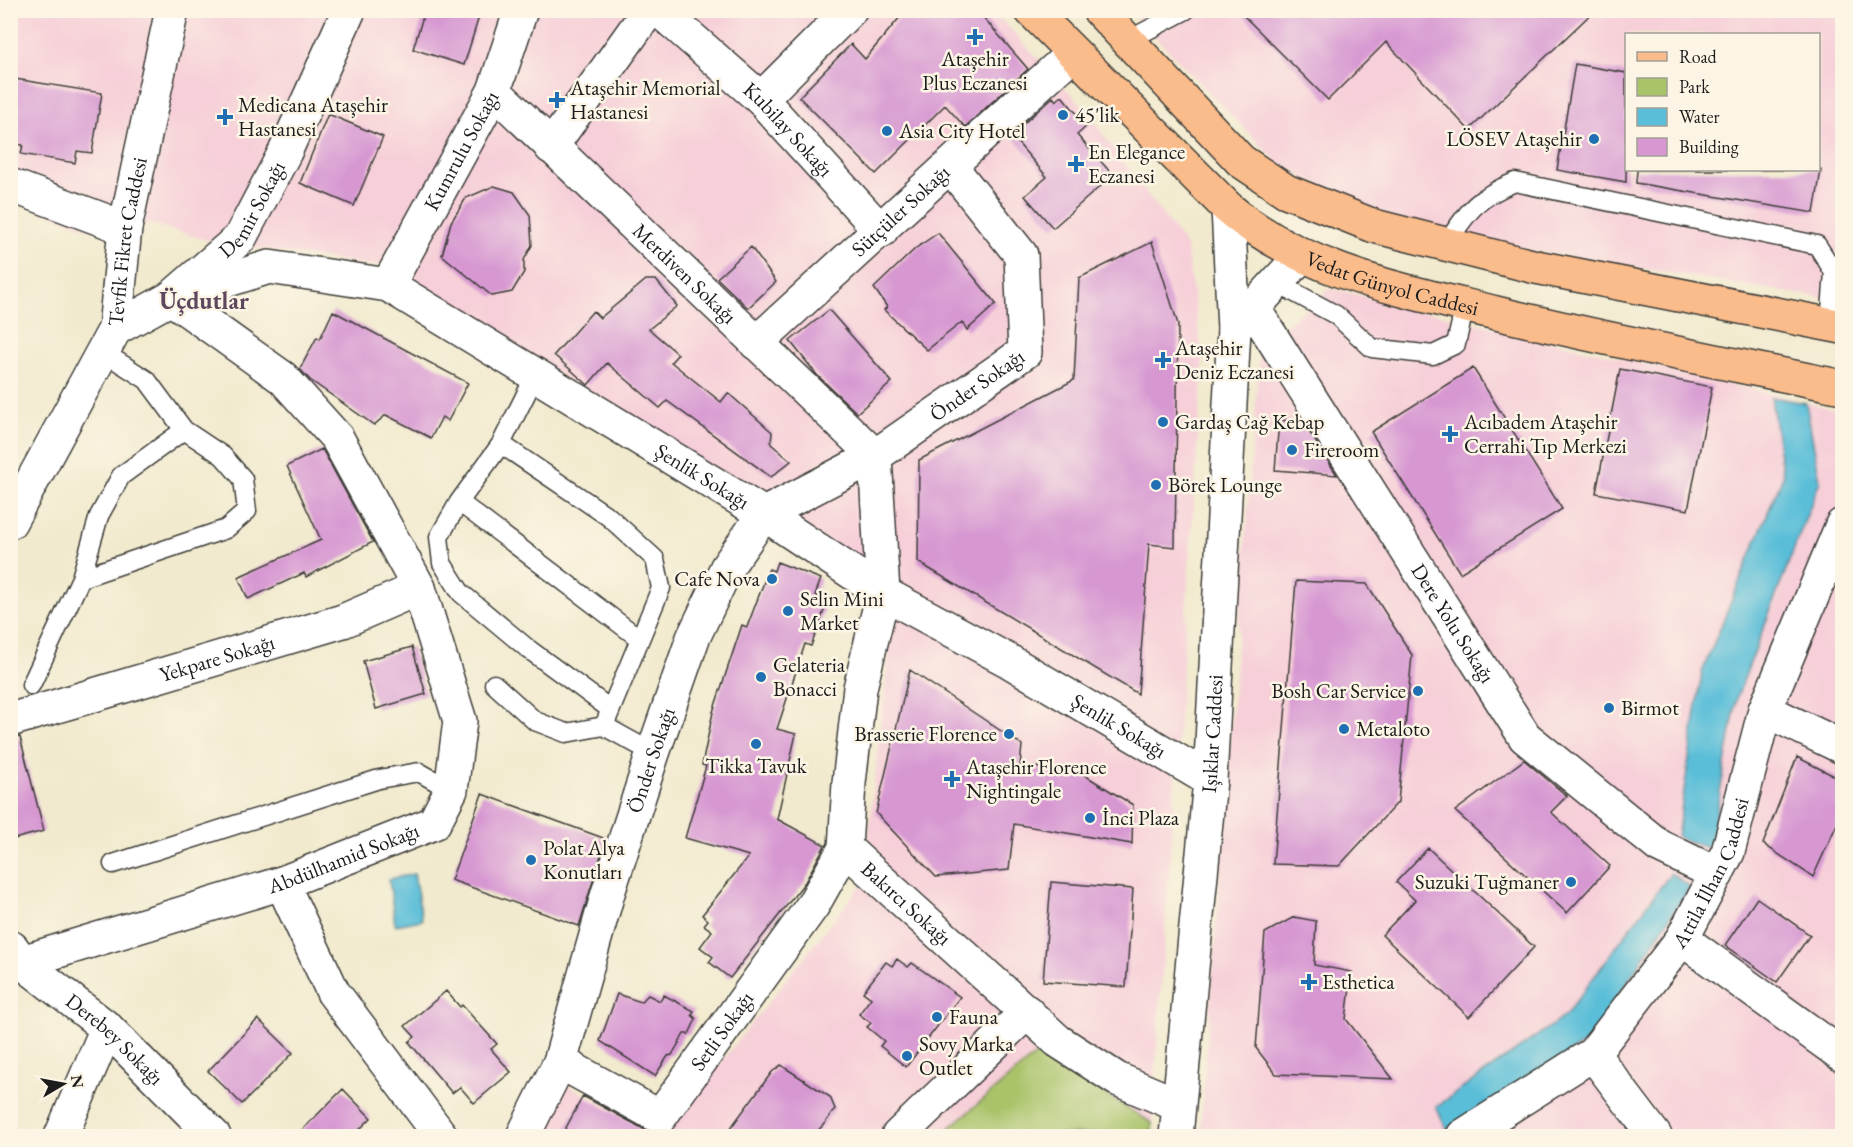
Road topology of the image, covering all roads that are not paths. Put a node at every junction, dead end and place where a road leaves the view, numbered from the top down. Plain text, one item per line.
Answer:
1 (172, 10) edge
2 (349, 10) edge
3 (521, 10) edge
4 (649, 10) edge
5 (659, 10) edge
6 (850, 10) edge
7 (1031, 10) edge
8 (1099, 10) edge
9 (1186, 10) edge
10 (1127, 41) junction
11 (1073, 53) junction
12 (494, 91) junction
13 (760, 99) junction
14 (551, 147) junction
15 (951, 167) junction
16 (10, 185) edge
17 (1228, 208) junction
18 (125, 228) junction
19 (881, 231) junction
20 (1446, 244) junction
21 (1301, 256) junction
22 (1277, 283) junction
23 (388, 285) junction
24 (171, 298) junction
25 (1465, 305) junction
26 (1244, 319) junction
27 (1836, 326) edge
28 (109, 341) junction
29 (756, 343) junction
30 (536, 374) junction
31 (1842, 387) edge
32 (184, 430) junction
33 (501, 444) junction
34 (875, 456) junction
35 (459, 502) junction
36 (764, 514) junction
37 (10, 522) edge
38 (1842, 525) edge
39 (81, 578) junction
40 (419, 588) junction
41 (883, 593) junction
42 (640, 639) junction
43 (494, 684) dead end
44 (31, 685) dead end
45 (1764, 710) junction
46 (607, 718) junction
47 (10, 720) edge
48 (1842, 747) edge
49 (653, 753) junction
50 (1210, 780) junction
51 (451, 790) junction
52 (845, 848) junction
53 (112, 864) dead end
54 (1717, 874) junction
55 (282, 883) junction
56 (1682, 939) junction
57 (16, 955) edge
58 (1027, 1012) junction
59 (107, 1028) junction
60 (1593, 1054) junction
61 (1842, 1055) edge
62 (560, 1062) junction
63 (1178, 1105) junction
64 (61, 1137) edge
65 (214, 1137) edge
66 (441, 1137) edge
67 (523, 1137) edge
68 (898, 1137) edge
69 (1176, 1137) edge
70 (1463, 1137) edge
71 (1655, 1137) edge

1 - 18 street, Tevfik Fikret Caddesi
2 - 24 street, Demir Sokağı
3 - 12 street, Kumrulu Sokağı
4 - 14 street
5 - 13 street, Kubilay Sokağı
6 - 13 street
7 - 11 main road, Vedat Günyol Caddesi
8 - 10 main road
9 - 10 lane
10 - 20 main road
11 - 15 street, Sütçüler Sokağı
11 - 17 main road, Vedat Günyol Caddesi
12 - 14 street, Merdiven Sokağı
12 - 23 street, Kumrulu Sokağı
13 - 19 street, Kubilay Sokağı
14 - 29 street, Merdiven Sokağı
15 - 19 street, Sütçüler Sokağı
15 - 34 street, Önder Sokağı
16 - 18 street
17 - 21 main road, Vedat Günyol Caddesi
17 - 26 street, Işıklar Caddesi
18 - 28 street, Tevfik Fikret Caddesi
19 - 29 street, Sütçüler Sokağı
20 - 27 main road
20 - 27 lane
21 - 22 street
21 - 25 main road, Vedat Günyol Caddesi
22 - 25 lane
22 - 26 street
23 - 24 street, Şenlik Sokağı
23 - 30 street, Şenlik Sokağı
24 - 28 street, Demir Sokağı
24 - 40 street, Abdülhamid Sokağı
25 - 31 main road, Vedat Günyol Caddesi
26 - 50 street, Işıklar Caddesi
26 - 54 street, Dere Yolu Sokağı
28 - 32 lane
28 - 37 street, Tevfik Fikret Caddesi
29 - 34 street, Merdiven Sokağı
30 - 33 lane
30 - 36 street, Şenlik Sokağı
32 - 39 lane
32 - 39 lane
33 - 35 lane
33 - 42 lane
34 - 36 street, Önder Sokağı
34 - 41 street
35 - 42 lane
35 - 46 lane
36 - 41 street, Şenlik Sokağı
36 - 49 street, Önder Sokağı
38 - 45 street, Attila İlhan Caddesi
39 - 44 lane
40 - 47 street, Yekpare Sokağı
40 - 51 street, Abdülhamid Sokağı
41 - 50 street, Şenlik Sokağı
41 - 52 street, Bakırcı Sokağı
42 - 46 lane
43 - 46 lane
45 - 48 street
45 - 54 street, Attila İlhan Caddesi
46 - 49 lane
49 - 62 street, Önder Sokağı
50 - 63 street, Işıklar Caddesi
51 - 53 lane
51 - 55 street, Abdülhamid Sokağı
52 - 58 street, Bakırcı Sokağı
52 - 62 street, Setli Sokağı
54 - 56 street, Attila İlhan Caddesi
55 - 57 street, Abdülhamid Sokağı
55 - 66 street
56 - 60 street, Attila İlhan Caddesi
56 - 61 street
57 - 59 street, Derebey Sokağı
58 - 63 street, Bakırcı Sokağı
58 - 68 street
59 - 64 street
59 - 65 street, Derebey Sokağı
60 - 70 street, Attila İlhan Caddesi
60 - 71 street
62 - 67 street, Önder Sokağı
63 - 69 street, Işıklar Caddesi

